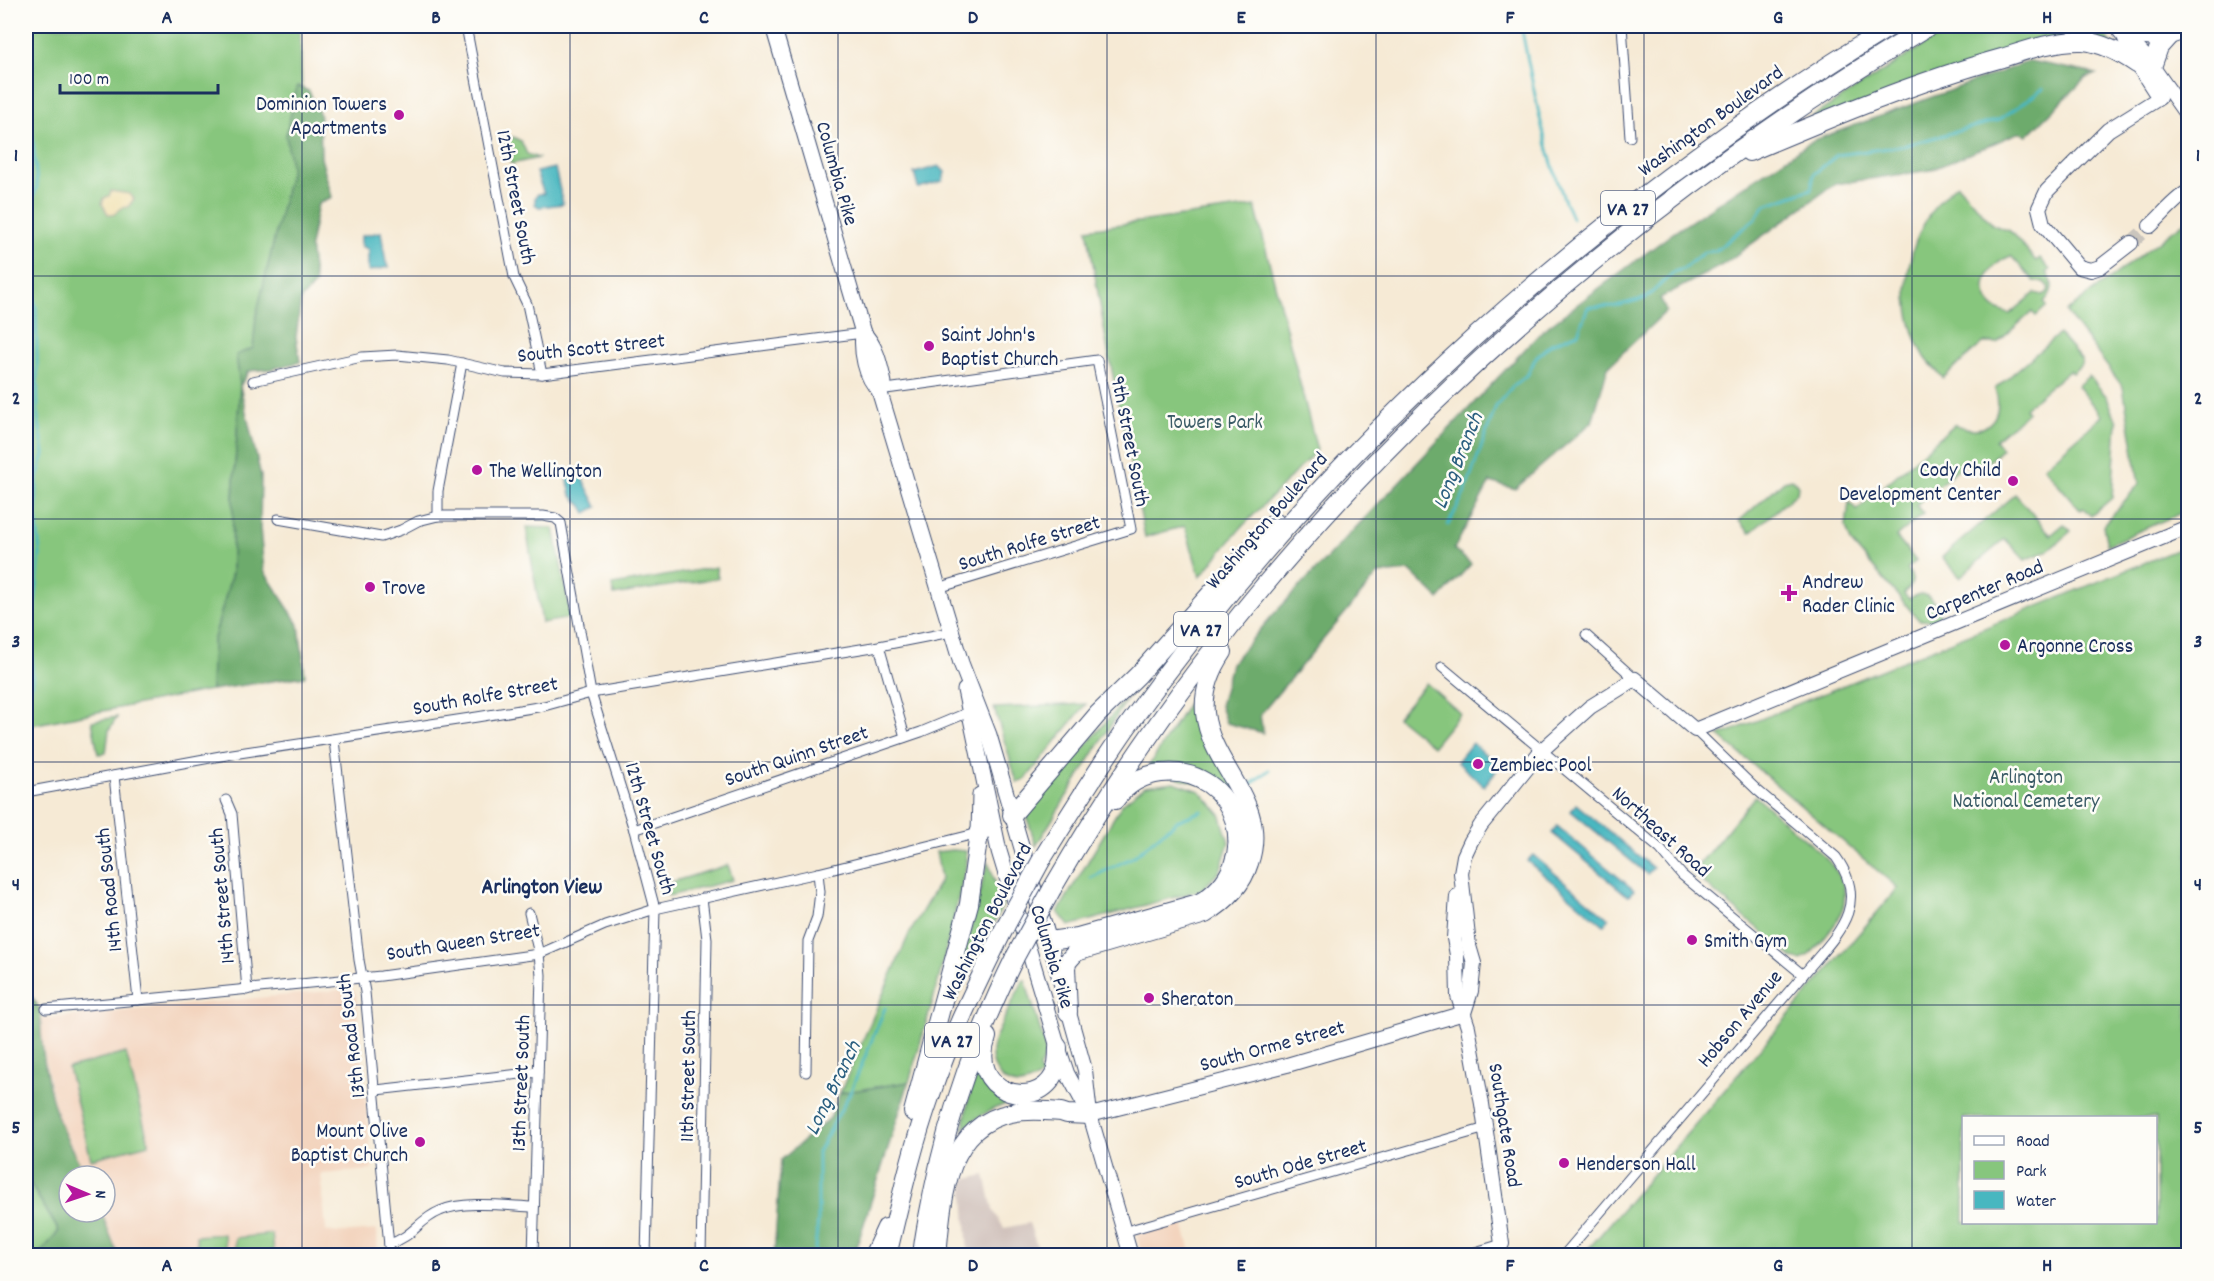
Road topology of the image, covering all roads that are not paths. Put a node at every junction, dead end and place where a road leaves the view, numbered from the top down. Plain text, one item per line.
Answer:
1 (466, 26) edge
2 (773, 26) edge
3 (1622, 26) edge
4 (1891, 26) edge
5 (1929, 26) edge
6 (2121, 28) edge
7 (2188, 28) edge
8 (2168, 37) junction
9 (2150, 73) junction
10 (2182, 98) edge
11 (2188, 117) edge
12 (1630, 137) dead end
13 (1717, 166) junction
14 (2184, 194) edge
15 (2150, 226) tunnel mouth
16 (2131, 243) tunnel mouth
17 (863, 333) junction
18 (462, 363) junction
19 (542, 374) junction
20 (253, 381) dead end
21 (879, 390) junction
22 (1387, 420) junction
23 (438, 516) junction
24 (278, 519) dead end
25 (2188, 527) edge
26 (1131, 529) joint
27 (1279, 570) junction
28 (938, 588) junction
29 (951, 632) junction
30 (1586, 635) dead end
31 (879, 646) junction
32 (961, 663) junction
33 (1442, 667) dead end
34 (1635, 679) junction
35 (591, 693) junction
36 (969, 712) junction
37 (1695, 730) junction
38 (904, 737) junction
39 (334, 740) junction
40 (1541, 751) junction
41 (114, 776) junction
42 (26, 792) edge
43 (226, 800) dead end
44 (1012, 815) junction
45 (634, 830) junction
46 (987, 830) junction
47 (818, 873) junction
48 (1052, 889) junction
49 (702, 898) junction
50 (655, 909) junction
51 (529, 913) dead end
52 (1048, 942) junction
53 (539, 954) junction
54 (1015, 957) junction
55 (1803, 975) junction
56 (362, 977) junction
57 (247, 990) junction
58 (138, 1000) junction
59 (46, 1009) dead end
60 (1068, 1012) junction
61 (1464, 1013) junction
62 (1058, 1047) junction
63 (538, 1072) junction
64 (806, 1072) dead end
65 (376, 1090) junction
66 (1090, 1115) junction
67 (1486, 1128) junction
68 (911, 1159) junction
69 (934, 1185) junction
70 (900, 1203) junction
71 (534, 1207) junction
72 (1123, 1232) junction
73 (389, 1244) junction
74 (1502, 1244) joint
75 (390, 1256) edge
76 (533, 1256) edge
77 (646, 1256) edge
78 (701, 1256) edge
79 (873, 1256) edge
80 (887, 1256) edge
81 (922, 1256) edge
82 (928, 1256) edge
83 (937, 1256) edge
84 (1131, 1256) edge
85 (1462, 1256) edge
86 (1563, 1256) edge

1 - 19 street, 12th Street South
2 - 17 main road, Columbia Pike
3 - 12 street
4 - 22 highway, Washington Boulevard / VA 27
5 - 13 highway, Washington Boulevard / VA 27
6 - 8 highway
6 - 9 street
7 - 8 highway
8 - 9 highway
9 - 10 street
9 - 13 highway
9 - 16 street
10 - 11 street
13 - 27 highway, Washington Boulevard / VA 27
14 - 15 street
17 - 19 street, South Scott Street
17 - 21 main road, Columbia Pike
18 - 19 street, South Scott Street
18 - 20 street, South Scott Street
18 - 23 street
21 - 26 street, 9th Street South
21 - 28 main road, Columbia Pike
22 - 44 highway
22 - 68 highway, Washington Boulevard / VA 27, bridge
23 - 24 street
23 - 35 street, 12th Street South
25 - 37 street, Carpenter Road
26 - 28 street, South Rolfe Street
27 - 48 highway, Washington Boulevard / VA 27
27 - 60 highway
28 - 29 main road, Columbia Pike
29 - 31 street, South Rolfe Street
29 - 32 main road, Columbia Pike
30 - 34 street, Hobson Avenue
31 - 35 street, South Rolfe Street
31 - 38 street
32 - 36 main road, Columbia Pike
32 - 44 main road, Columbia Pike
33 - 40 street, Northeast Road
34 - 37 street, Hobson Avenue
34 - 40 street, Southgate Road
35 - 39 street, South Rolfe Street
35 - 45 street, 12th Street South
36 - 38 street, South Quinn Street
36 - 46 main road, Columbia Pike
37 - 55 street, Hobson Avenue
38 - 45 street, South Quinn Street
39 - 41 street, South Rolfe Street
39 - 56 street, 13th Road South
40 - 55 street, Northeast Road
40 - 61 street, Southgate Road
41 - 42 street, South Rolfe Street
41 - 58 street, 14th Road South
43 - 57 street, 14th Street South
44 - 46 main road, South Queen Street
44 - 52 main road, Columbia Pike
45 - 50 street, 12th Street South
46 - 47 street, South Queen Street
46 - 62 main road, Columbia Pike
46 - 68 highway
47 - 49 street, South Queen Street
47 - 64 street
48 - 52 highway
48 - 54 highway, Washington Boulevard / VA 27, bridge
49 - 50 street, South Queen Street
49 - 78 street, 11th Street South
50 - 53 street, South Queen Street
50 - 77 street, 12th Street South
51 - 53 street, 13th Street South
52 - 60 street, Columbia Pike
53 - 56 street, South Queen Street
53 - 63 street, 13th Street South
54 - 62 highway
54 - 69 highway, Washington Boulevard / VA 27
55 - 86 street, Hobson Avenue
56 - 57 street, South Queen Street
56 - 65 street, 13th Road South
57 - 58 street, South Queen Street
58 - 59 street, South Queen Street
60 - 66 street, Columbia Pike
61 - 66 street, South Orme Street
61 - 67 street, Southgate Road
62 - 66 street, Columbia Pike
63 - 65 street
63 - 71 street, 13th Street South
65 - 73 street, 13th Road South
66 - 72 street, Columbia Pike
66 - 83 highway
67 - 72 street, South Ode Street
67 - 74 street, Southgate Road
68 - 70 highway, Washington Boulevard / VA 27
69 - 81 highway
69 - 82 highway, VA 27
70 - 79 highway
70 - 80 highway, Washington Boulevard / VA 27
71 - 73 street
71 - 76 street, 13th Street South
72 - 84 street, Columbia Pike
73 - 75 street, 13th Road South
74 - 85 street

